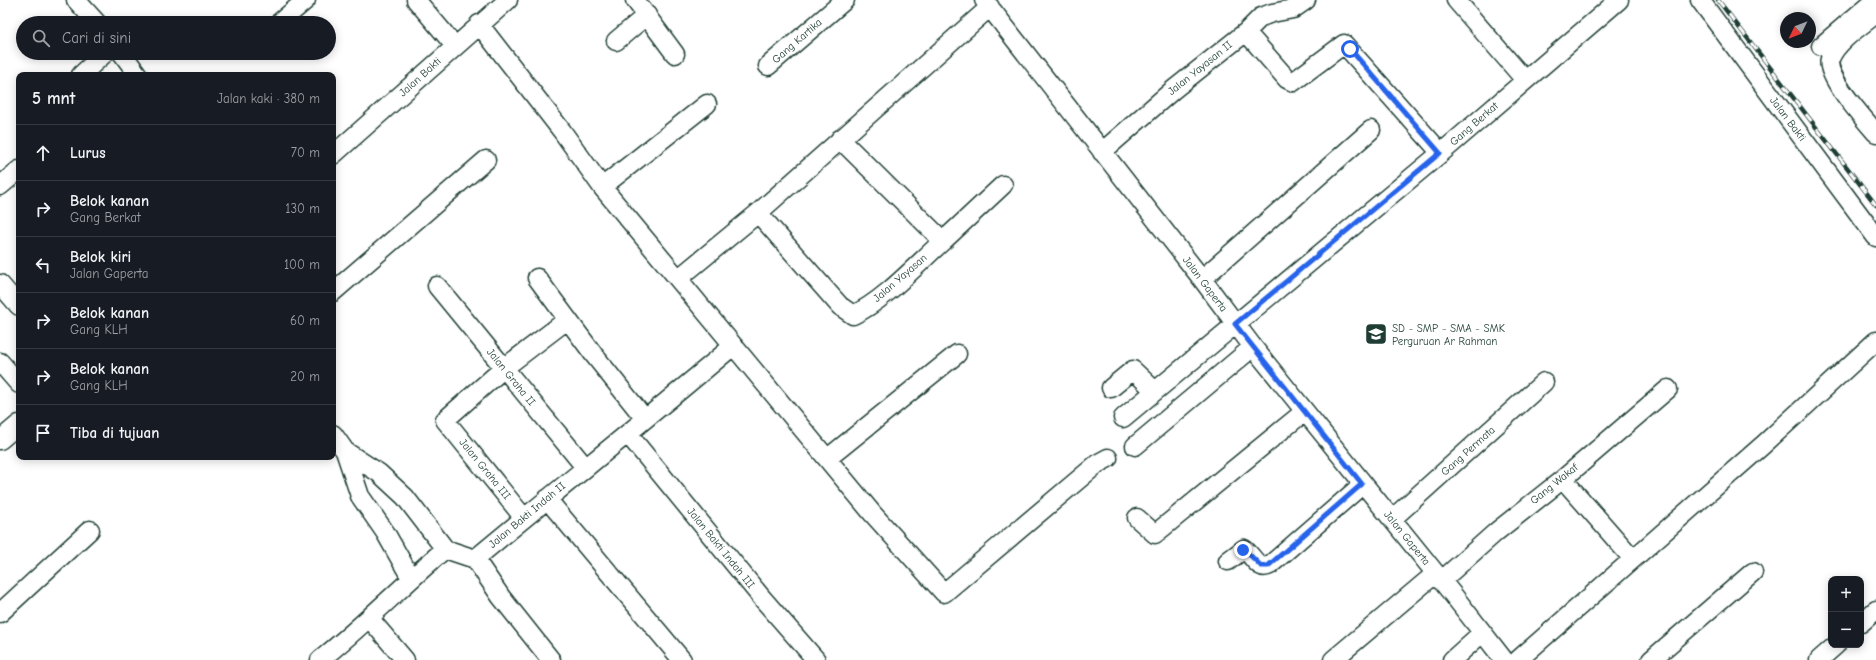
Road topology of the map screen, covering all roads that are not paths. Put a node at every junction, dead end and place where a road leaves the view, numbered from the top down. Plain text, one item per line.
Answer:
1 (76, 0) edge
2 (306, 0) edge
3 (416, 0) edge
4 (508, 0) edge
5 (635, 0) edge
6 (844, 0) edge
7 (1306, 0) edge
8 (1456, 0) edge
9 (1700, 0) edge
10 (1875, 0) edge
11 (1611, 2) edge
12 (987, 4) edge
13 (1876, 14) edge
14 (647, 15) junction
15 (91, 16) edge
16 (287, 16) edge
17 (479, 24) junction
18 (1246, 32) junction
19 (616, 41) dead end
20 (455, 46) junction
21 (1821, 46) dead end
22 (675, 54) dead end
23 (97, 60) edge
24 (127, 60) edge
25 (768, 66) dead end
26 (84, 72) edge
27 (136, 72) edge
28 (1524, 80) junction
29 (707, 104) dead end
30 (1371, 130) dead end
31 (1875, 131) edge
32 (840, 139) junction
33 (336, 152) edge
34 (1102, 152) junction
35 (1440, 153) junction
36 (486, 160) dead end
37 (16, 173) edge
38 (1003, 185) dead end
39 (0, 186) edge
40 (602, 187) junction
41 (758, 213) junction
42 (1876, 237) edge
43 (943, 241) junction
44 (537, 278) dead end
45 (679, 278) junction
46 (1202, 278) junction
47 (0, 284) edge
48 (437, 286) dead end
49 (336, 289) edge
50 (16, 303) edge
51 (567, 320) junction
52 (1235, 324) junction
53 (1876, 341) edge
54 (733, 346) junction
55 (1253, 347) junction
56 (957, 354) dead end
57 (0, 362) edge
58 (504, 368) junction
59 (16, 381) edge
60 (1544, 382) dead end
61 (1111, 388) dead end
62 (1668, 389) dead end
63 (1155, 391) junction
64 (1304, 412) junction
65 (1122, 418) dead end
66 (645, 419) junction
67 (16, 427) edge
68 (628, 434) junction
69 (336, 438) edge
70 (0, 440) edge
71 (1135, 446) dead end
72 (345, 451) junction
73 (828, 458) junction
74 (1108, 458) dead end
75 (585, 467) junction
76 (1563, 479) junction
77 (1362, 484) junction
78 (547, 499) junction
79 (524, 518) junction
80 (1137, 518) dead end
81 (1392, 519) junction
82 (90, 530) dead end
83 (446, 549) junction
84 (475, 559) junction
85 (1633, 559) junction
86 (1228, 561) dead end
87 (1753, 572) dead end
88 (411, 578) junction
89 (1434, 579) junction
90 (1876, 610) edge
91 (0, 613) edge
92 (370, 619) junction
93 (1864, 620) edge
94 (1482, 633) junction
95 (1833, 648) edge
96 (320, 660) edge
97 (405, 660) edge
98 (551, 660) edge
99 (682, 660) edge
100 (816, 660) edge
101 (1333, 660) edge
102 (1452, 660) edge
103 (1504, 660) edge
104 (1518, 660) edge
105 (1651, 660) edge
106 (1819, 660) edge

1 - 15 street
2 - 16 street
3 - 20 street
4 - 17 street, Jalan Bakti
5 - 14 street
6 - 25 street, Gang Kartika
7 - 18 street, Jalan Yayasan II
8 - 28 street
9 - 42 street, Jalan Bakti
10 - 21 street
11 - 28 street, Gang Berkat
12 - 32 street
12 - 34 street, Jalan Gaperta
13 - 31 street
14 - 19 street
14 - 22 street
17 - 20 street, Jalan Bakti
17 - 40 street
18 - 34 street, Jalan Yayasan II
18 - 35 street
20 - 33 street, Jalan Bakti
23 - 26 street
24 - 27 street
28 - 35 street, Gang Berkat
29 - 40 street
30 - 46 street
32 - 41 street
32 - 43 street
34 - 46 street, Jalan Gaperta
35 - 52 street, Gang Berkat
36 - 49 street
37 - 39 street
38 - 43 street
40 - 45 street
41 - 43 street, Jalan Yayasan
41 - 45 street
44 - 51 street
45 - 54 street
46 - 52 street, Jalan Gaperta
47 - 50 street
48 - 58 street, Jalan Graha II
51 - 58 street
51 - 66 street
52 - 55 street, Jalan Gaperta
52 - 63 street, Gang Berkat
53 - 85 street
54 - 66 street, Jalan Bakti Indah II
54 - 73 street
55 - 64 street, Jalan Gaperta
55 - 71 street
56 - 73 street
57 - 59 street
58 - 75 street, Jalan Graha II
58 - 79 street, Jalan Graha III
60 - 81 street, Gang Permata
61 - 63 street
62 - 76 street, Gang Wakaf
63 - 65 street, Gang Berkat
64 - 77 street, Jalan Gaperta
64 - 80 street
66 - 68 street, Jalan Bakti Indah II
67 - 70 street
68 - 75 street, Jalan Bakti Indah II
68 - 100 street, Jalan Bakti Indah III
69 - 72 street
72 - 83 street
72 - 88 street
73 - 74 street
75 - 78 street, Jalan Bakti Indah II
76 - 85 street
76 - 89 street, Gang Wakaf
77 - 81 street, Jalan Gaperta
77 - 86 street
78 - 79 street, Jalan Bakti Indah II
78 - 99 street
79 - 84 street, Jalan Bakti Indah II
81 - 89 street, Jalan Gaperta
82 - 91 street
83 - 84 street
83 - 88 street
84 - 98 street
85 - 104 street
87 - 105 street
88 - 92 street
89 - 94 street, Jalan Gaperta
89 - 101 street, Gang Wakaf
90 - 93 street
92 - 96 street
92 - 97 street
94 - 102 street
94 - 103 street, Jalan Gaperta
95 - 106 street

